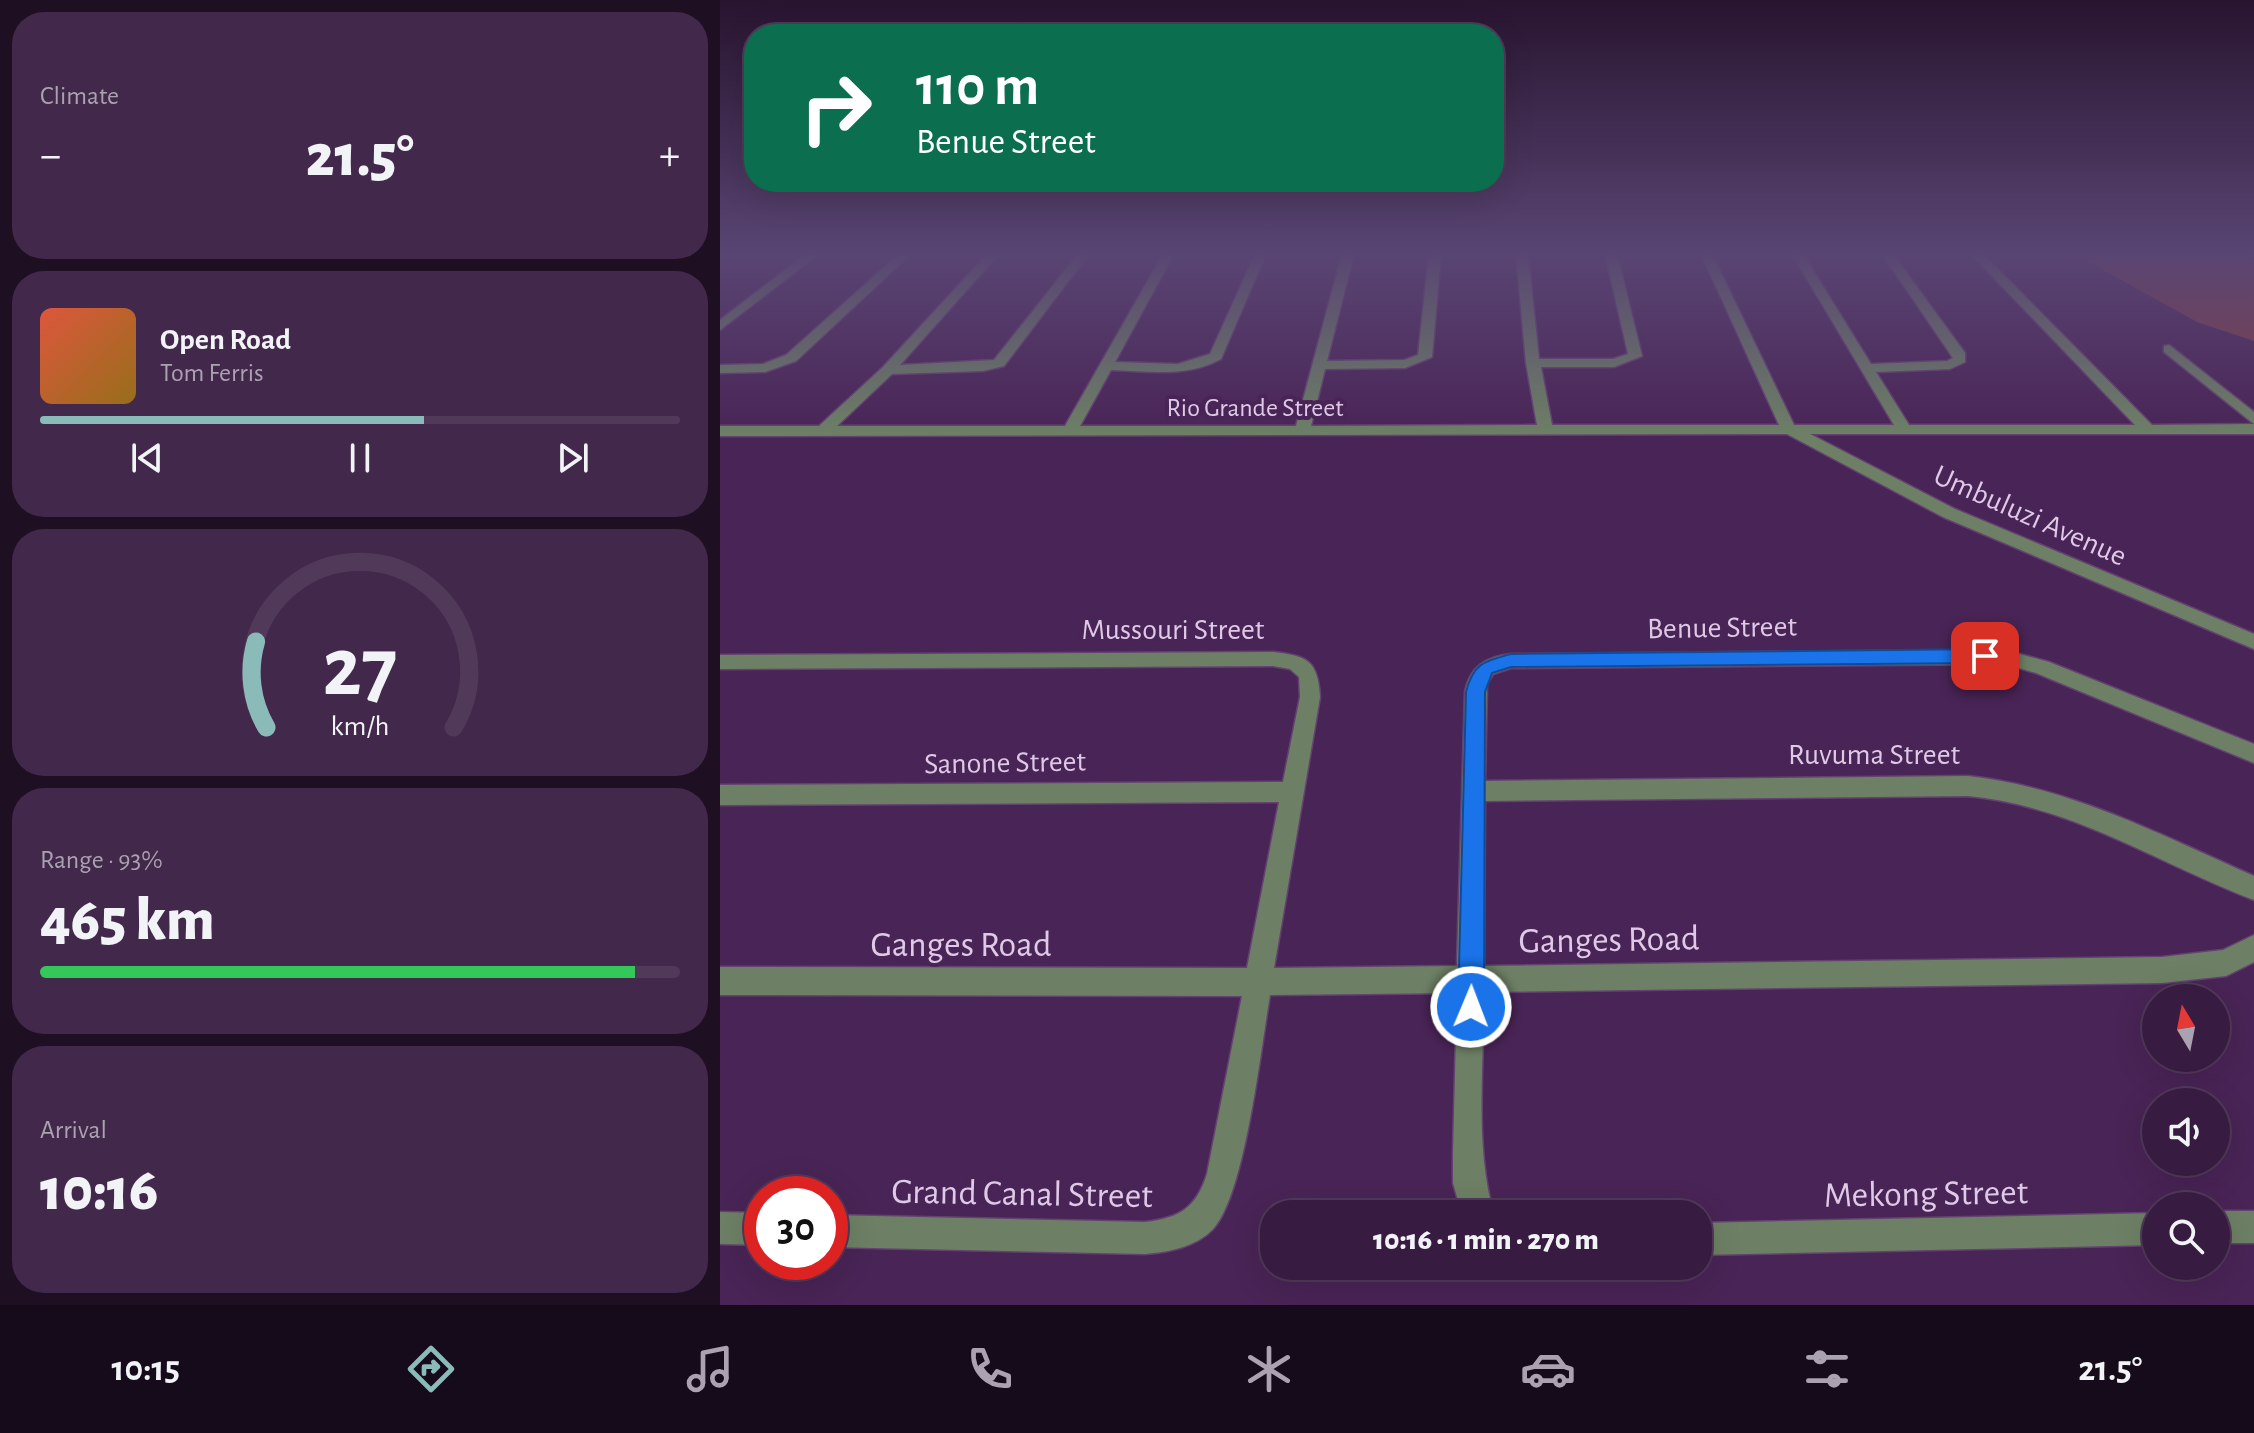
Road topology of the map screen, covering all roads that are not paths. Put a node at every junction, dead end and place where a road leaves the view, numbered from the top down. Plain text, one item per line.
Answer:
1 (839, 315) edge
2 (938, 315) edge
3 (1037, 315) edge
4 (1135, 315) edge
5 (1234, 315) edge
6 (1333, 315) edge
7 (1429, 315) edge
8 (1528, 315) edge
9 (1625, 315) edge
10 (1734, 315) edge
11 (1834, 315) edge
12 (1929, 315) edge
13 (2036, 315) edge
14 (2169, 349) dead end
15 (1533, 363) junction
16 (1321, 365) junction
17 (1106, 366) junction
18 (1866, 368) junction
19 (720, 369) edge
20 (888, 370) junction
21 (2254, 420) edge
22 (1903, 428) junction
23 (1789, 429) junction
24 (2148, 429) junction
25 (2254, 429) edge
26 (1545, 430) junction
27 (720, 431) edge
28 (823, 431) junction
29 (1302, 431) junction
30 (1069, 432) junction
31 (2254, 642) edge
32 (720, 662) edge
33 (2254, 754) edge
34 (1474, 791) junction
35 (1292, 792) junction
36 (720, 795) edge
37 (2254, 888) edge
38 (2254, 948) edge
39 (1472, 977) junction
40 (720, 981) edge
41 (1256, 982) junction
42 (1474, 1200) edge
43 (2230, 1227) edge
44 (2254, 1227) edge
45 (720, 1228) edge
46 (744, 1229) edge
47 (2142, 1229) edge
48 (848, 1231) edge
49 (1712, 1239) edge

1 - 19 street
2 - 20 street
3 - 20 street
4 - 17 street
5 - 17 street
6 - 16 street
7 - 16 street
8 - 15 street
9 - 15 street
10 - 23 street
11 - 18 street
12 - 18 street
13 - 24 street
14 - 21 street
15 - 26 street
16 - 29 street
17 - 30 street
18 - 22 street
20 - 28 street
22 - 23 street, Rio Grande Street
22 - 24 street, Rio Grande Street
23 - 26 street, Rio Grande Street
23 - 31 street, Umbuluzi Avenue
24 - 25 street, Rio Grande Street
26 - 29 street, Rio Grande Street
27 - 28 street, Rio Grande Street
28 - 30 street, Rio Grande Street
29 - 30 street, Rio Grande Street
32 - 35 street, Mussouri Street
33 - 34 street, Benue Street
34 - 37 street, Ruvuma Street
34 - 39 street, Benue Street
35 - 36 street, Sanone Street
35 - 41 street, Mussouri Street
38 - 39 street, Ganges Road
39 - 41 street, Ganges Road
39 - 42 street
40 - 41 street, Ganges Road
41 - 48 street, Grand Canal Street
43 - 44 street
45 - 46 street
47 - 49 street, Mekong Street

